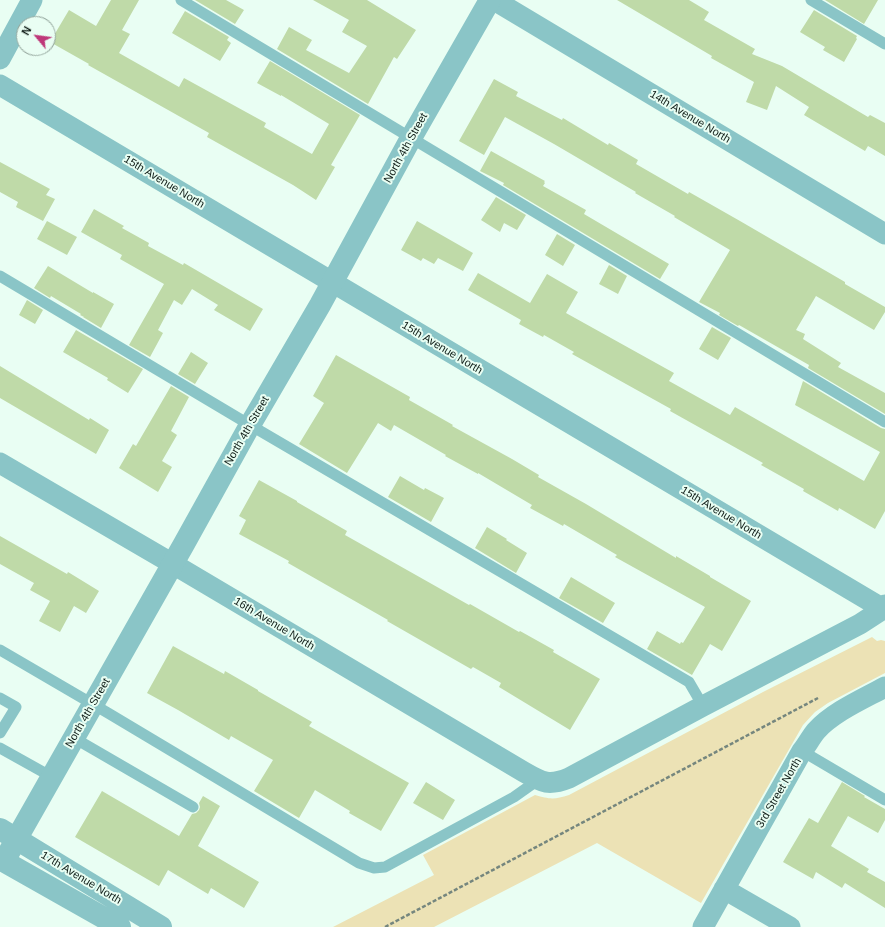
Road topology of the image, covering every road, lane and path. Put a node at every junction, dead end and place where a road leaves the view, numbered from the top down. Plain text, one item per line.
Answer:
1 (32, 0) edge
2 (181, 0) edge
3 (490, 0) edge
4 (494, 0) edge
5 (811, 0) edge
6 (885, 44) edge
7 (0, 59) edge
8 (0, 85) edge
9 (411, 138) junction
10 (885, 234) edge
11 (0, 276) edge
12 (332, 282) junction
13 (885, 422) edge
14 (250, 425) junction
15 (0, 463) edge
16 (172, 564) junction
17 (884, 608) edge
18 (0, 650) edge
19 (885, 687) edge
20 (824, 695) dead end
21 (0, 698) edge
22 (93, 704) junction
23 (703, 706) junction
24 (0, 733) edge
25 (74, 738) junction
26 (0, 748) edge
27 (802, 752) junction
28 (52, 777) junction
29 (543, 781) junction
30 (885, 800) edge
31 (193, 806) dead end
32 (8, 834) edge
33 (2, 860) edge
34 (724, 889) junction
35 (120, 927) edge
36 (162, 927) edge
37 (385, 927) edge
38 (703, 927) edge
39 (790, 927) edge

1 - 7 street
2 - 9 lane
3 - 9 street, North 4th Street
4 - 10 street, 14th Avenue North
5 - 6 lane
8 - 12 street, 15th Avenue North
9 - 12 street, North 4th Street
9 - 13 lane
11 - 14 lane
12 - 14 street, North 4th Street
12 - 17 street, 15th Avenue North
14 - 16 street, North 4th Street
14 - 23 lane
15 - 16 street, 16th Avenue North
16 - 22 street, North 4th Street
16 - 29 street, 16th Avenue North
17 - 23 street
18 - 22 lane
19 - 27 street, 3rd Street North
20 - 37 path
21 - 24 lane
22 - 25 street, North 4th Street
22 - 29 lane
23 - 29 street
25 - 28 street, North 4th Street
25 - 31 lane
26 - 28 lane
27 - 30 lane
27 - 34 street, 3rd Street North
28 - 32 street, North 4th Street
32 - 33 street, North 4th Street
32 - 36 street, 17th Avenue North
33 - 35 street, 17th Avenue North
34 - 38 street, 3rd Street North
34 - 39 street

